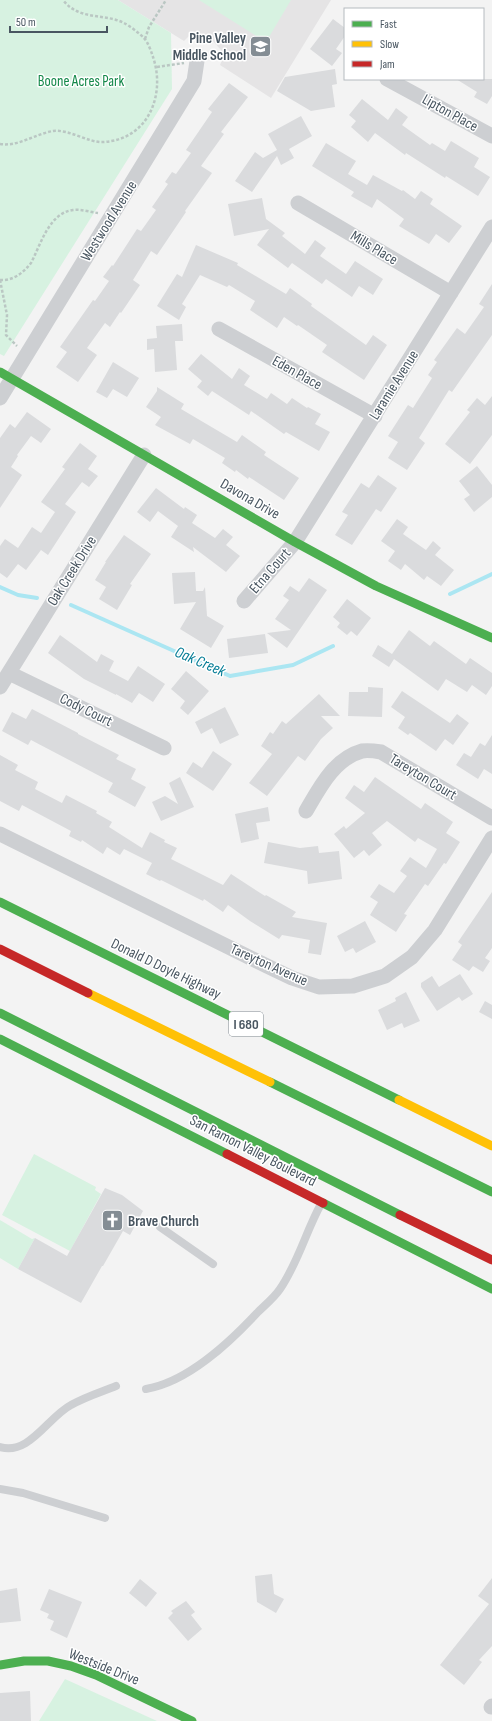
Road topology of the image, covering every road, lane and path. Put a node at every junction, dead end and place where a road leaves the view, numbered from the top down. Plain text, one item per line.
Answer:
1 (63, 0) edge
2 (166, 0) edge
3 (144, 39) junction
4 (197, 61) joint
5 (157, 67) junction
6 (389, 80) edge
7 (492, 136) edge
8 (0, 144) edge
9 (298, 203) dead end
10 (112, 215) junction
11 (492, 227) edge
12 (0, 280) edge
13 (451, 293) junction
14 (219, 329) dead end
15 (28, 352) junction
16 (6, 375) edge
17 (0, 398) edge
18 (375, 416) junction
19 (144, 455) junction
20 (295, 542) junction
21 (244, 601) dead end
22 (492, 638) edge
23 (9, 673) junction
24 (0, 687) edge
25 (164, 748) dead end
26 (306, 811) dead end
27 (492, 818) edge
28 (0, 834) edge
29 (492, 838) edge
30 (0, 902) edge
31 (0, 949) edge
32 (0, 1013) edge
33 (0, 1039) edge
34 (492, 1146) edge
35 (328, 1192) junction
36 (492, 1192) edge
37 (160, 1227) dead end
38 (492, 1260) edge
39 (213, 1264) dead end
40 (492, 1289) edge
41 (116, 1386) dead end
42 (146, 1389) dead end
43 (0, 1447) edge
44 (0, 1489) edge
45 (105, 1518) dead end
46 (0, 1665) edge
47 (192, 1721) edge

1 - 3 path
2 - 3 path
3 - 5 path
4 - 5 path
4 - 10 street, Westwood Avenue
5 - 8 path
6 - 7 street, Lipton Place
9 - 13 street, Mills Place
10 - 12 path
10 - 15 street, Westwood Avenue
11 - 13 street, Laramie Avenue
12 - 15 path
13 - 18 street, Laramie Avenue
14 - 18 street, Eden Place
15 - 16 street, Westwood Avenue
16 - 17 street, Westwood Avenue
16 - 19 main road, Davona Drive
18 - 20 street, Laramie Avenue
19 - 20 main road, Davona Drive
19 - 23 street, Oak Creek Drive
20 - 21 street, Etna Court
20 - 22 main road, Davona Drive
23 - 24 street, Oak Creek Drive
23 - 25 street, Cody Court
26 - 27 street, Tareyton Court
28 - 29 street, Tareyton Avenue
30 - 34 main road, Donald D Doyle Highway / I 680
31 - 36 main road
32 - 35 main road, San Ramon Valley Boulevard
33 - 35 main road, San Ramon Valley Boulevard
35 - 38 main road, San Ramon Valley Boulevard
35 - 40 main road, San Ramon Valley Boulevard
35 - 42 lane
37 - 39 lane
41 - 43 lane
44 - 45 lane
46 - 47 main road, Westside Drive

